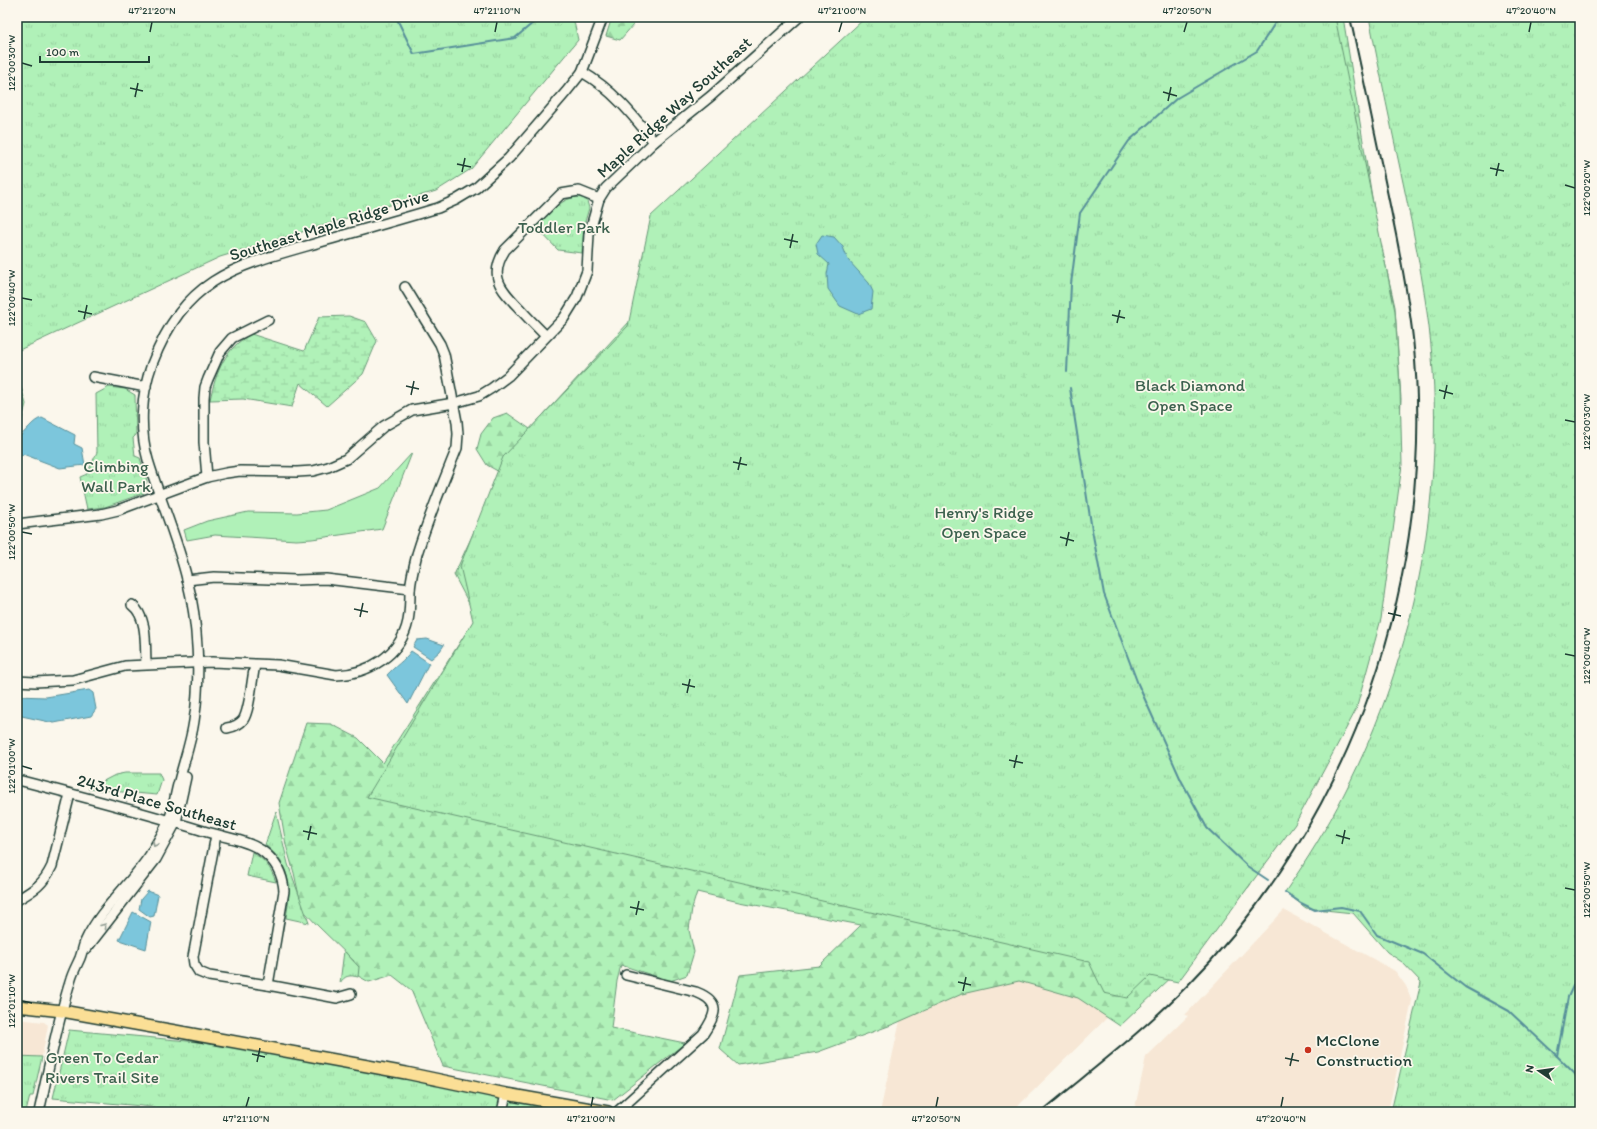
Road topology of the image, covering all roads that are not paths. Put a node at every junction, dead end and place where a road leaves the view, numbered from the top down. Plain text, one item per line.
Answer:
1 (603, 17) edge
2 (799, 17) edge
3 (582, 72) junction
4 (654, 142) junction
5 (599, 199) junction
6 (405, 287) dead end
7 (268, 320) dead end
8 (545, 336) junction
9 (93, 377) dead end
10 (146, 387) junction
11 (454, 403) junction
12 (207, 477) junction
13 (161, 494) junction
14 (17, 524) edge
15 (187, 580) junction
16 (410, 589) junction
17 (132, 605) dead end
18 (197, 662) junction
19 (146, 664) junction
20 (255, 664) junction
21 (17, 681) edge
22 (227, 728) dead end
23 (17, 781) edge
24 (70, 794) junction
25 (172, 821) junction
26 (216, 834) junction
27 (17, 900) edge
28 (626, 975) dead end
29 (268, 985) junction
30 (351, 994) dead end
31 (17, 1006) edge
32 (62, 1011) junction
33 (506, 1094) junction
34 (39, 1112) edge
35 (502, 1112) edge
36 (608, 1112) edge
37 (617, 1112) edge

1 - 3 street, Southeast Maple Ridge Drive
2 - 4 street, Maple Ridge Way Southeast
3 - 4 street
3 - 10 street, Southeast Maple Ridge Drive
4 - 5 street, Maple Ridge Way Southeast
5 - 8 street, Maple Ridge Way Southeast
5 - 8 street
6 - 11 street
7 - 12 street
8 - 11 street, Maple Ridge Way Southeast
9 - 10 street
10 - 13 street, Southeast Maple Ridge Drive
11 - 12 street, Maple Ridge Way Southeast
11 - 16 street
12 - 13 street, Maple Ridge Way Southeast
13 - 14 street, Maple Ridge Way Southeast
13 - 15 street, Southeast Maple Ridge Drive
15 - 16 street
15 - 18 street, Southeast Maple Ridge Drive
16 - 20 street
17 - 19 street
18 - 19 street
18 - 20 street
18 - 25 street, Southeast Maple Ridge Drive
19 - 21 street
20 - 22 street
23 - 24 street, 243rd Place Southeast
24 - 25 street, 243rd Place Southeast
24 - 27 street
25 - 26 street, 243rd Place Southeast
25 - 32 street, Southeast Maple Ridge Drive
26 - 29 street, 243rd Place Southeast
26 - 29 street
28 - 37 street
29 - 30 street
31 - 32 main road
32 - 33 main road
32 - 34 street, Southeast Maple Ridge Drive
33 - 35 street
33 - 36 main road

